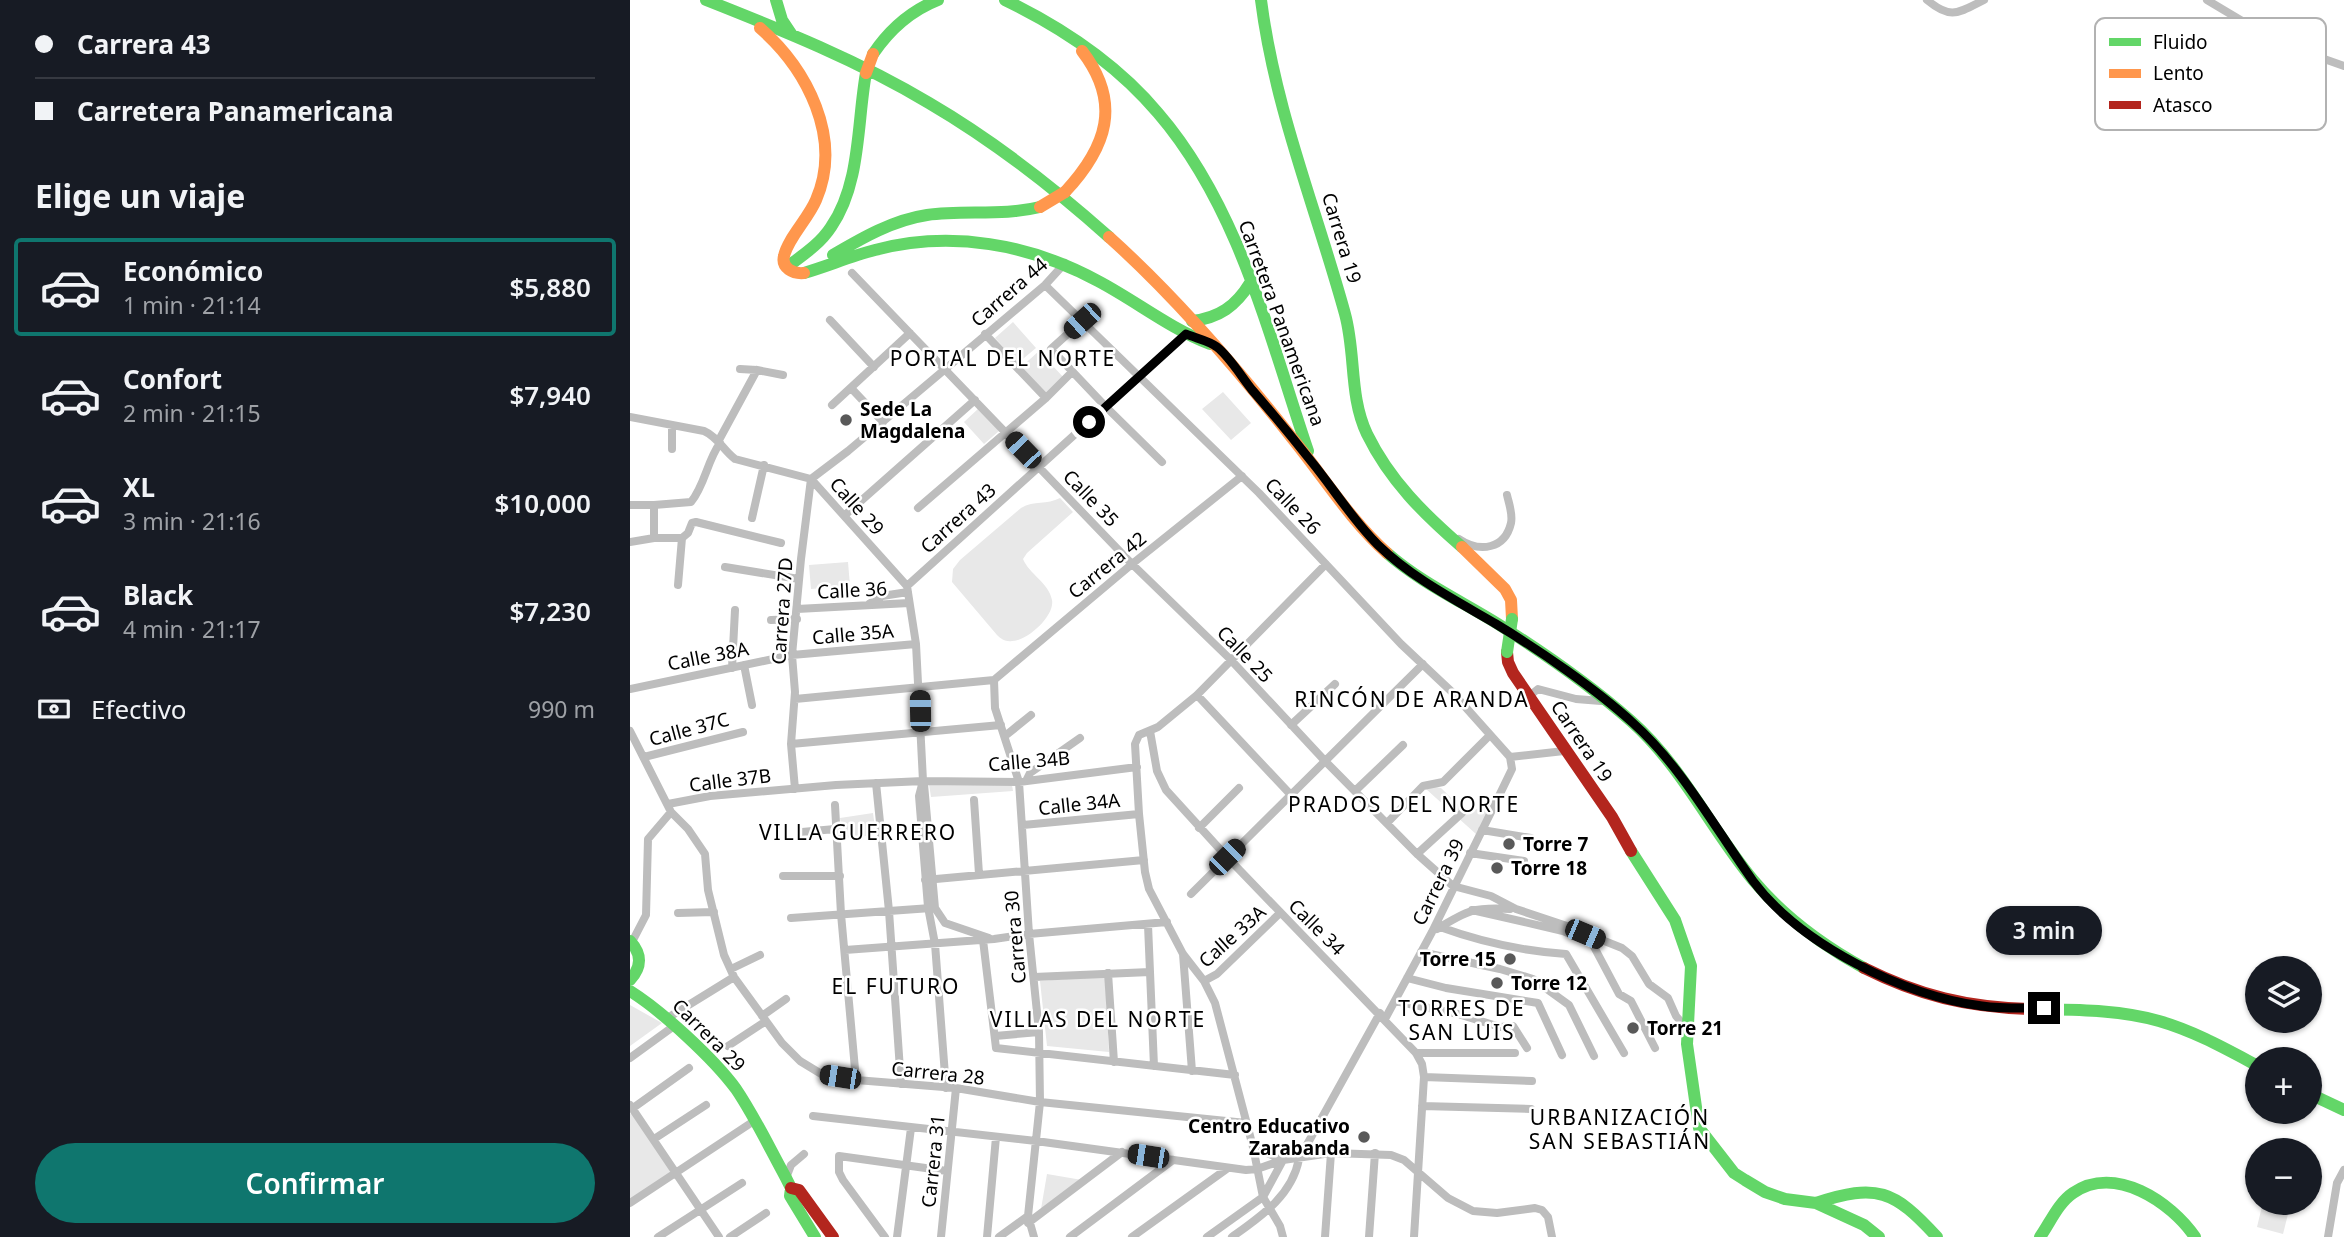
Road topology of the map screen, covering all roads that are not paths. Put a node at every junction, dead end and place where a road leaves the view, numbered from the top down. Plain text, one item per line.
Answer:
1 (706, 0) edge
2 (776, 0) edge
3 (938, 0) edge
4 (1004, 0) edge
5 (1261, 0) edge
6 (1927, 0) edge
7 (1983, 0) edge
8 (2207, 0) edge
9 (734, 11) junction
10 (2237, 18) edge
11 (1045, 20) junction
12 (792, 35) junction
13 (2326, 60) edge
14 (2344, 66) edge
15 (1065, 264) junction
16 (786, 267) junction
17 (852, 273) dead end
18 (800, 274) junction
19 (1250, 283) junction
20 (1045, 285) junction
21 (830, 320) dead end
22 (1082, 321) junction
23 (1192, 321) junction
24 (910, 333) junction
25 (985, 334) junction
26 (1186, 334) junction
27 (1216, 346) junction
28 (874, 367) junction
29 (740, 369) dead end
30 (945, 369) junction
31 (757, 370) junction
32 (1072, 372) junction
33 (783, 376) dead end
34 (1139, 377) junction
35 (851, 388) junction
36 (1046, 398) junction
37 (975, 400) junction
38 (832, 405) dead end
39 (1105, 407) junction
40 (630, 417) edge
41 (883, 422) junction
42 (672, 425) junction
43 (1006, 433) junction
44 (719, 442) junction
45 (672, 449) dead end
46 (1162, 462) dead end
47 (1312, 463) junction
48 (764, 465) junction
49 (1039, 467) junction
50 (1242, 476) junction
51 (811, 479) junction
52 (1507, 495) dead end
53 (630, 505) edge
54 (654, 505) junction
55 (918, 508) dead end
56 (845, 515) junction
57 (752, 518) dead end
58 (1440, 527) junction
59 (654, 538) junction
60 (682, 538) junction
61 (630, 542) edge
62 (781, 543) dead end
63 (1132, 564) junction
64 (1326, 564) junction
65 (725, 567) dead end
66 (799, 579) junction
67 (678, 585) dead end
68 (907, 589) junction
69 (909, 603) junction
70 (867, 605) junction
71 (735, 610) dead end
72 (797, 614) junction
73 (771, 620) dead end
74 (916, 644) junction
75 (792, 655) junction
76 (1230, 659) junction
77 (1423, 664) junction
78 (744, 665) junction
79 (732, 668) junction
80 (994, 680) junction
81 (1335, 684) dead end
82 (919, 688) junction
83 (630, 689) edge
84 (1197, 695) junction
85 (1528, 697) junction
86 (794, 699) junction
87 (1606, 702) junction
88 (752, 705) dead end
89 (1031, 715) dead end
90 (1291, 724) junction
91 (1001, 725) junction
92 (630, 731) edge
93 (743, 732) dead end
94 (1150, 732) junction
95 (920, 734) junction
96 (1490, 735) junction
97 (1006, 736) junction
98 (1080, 738) dead end
99 (633, 743) edge
100 (791, 744) junction
101 (1403, 746) dead end
102 (1564, 751) junction
103 (644, 757) junction
104 (1510, 757) junction
105 (1325, 761) junction
106 (1137, 767) junction
107 (923, 781) junction
108 (1022, 781) junction
109 (876, 783) junction
110 (1239, 788) dead end
111 (795, 789) junction
112 (1355, 791) junction
113 (1290, 794) junction
114 (974, 800) dead end
115 (835, 804) dead end
116 (669, 808) junction
117 (1461, 813) dead end
118 (1139, 814) junction
119 (1387, 823) junction
120 (1023, 825) junction
121 (1199, 828) junction
122 (835, 829) junction
123 (1482, 830) junction
124 (802, 832) dead end
125 (1531, 838) dead end
126 (1470, 853) junction
127 (1417, 854) junction
128 (1227, 857) junction
129 (1144, 860) junction
130 (1524, 861) dead end
131 (1026, 870) junction
132 (979, 874) junction
133 (783, 876) dead end
134 (840, 876) junction
135 (929, 880) junction
136 (1453, 886) junction
137 (1191, 894) dead end
138 (931, 908) junction
139 (1472, 909) junction
140 (1516, 909) junction
141 (889, 911) junction
142 (714, 912) junction
143 (678, 913) dead end
144 (1280, 913) junction
145 (841, 914) junction
146 (791, 918) dead end
147 (1167, 922) junction
148 (1149, 925) junction
149 (1436, 930) junction
150 (1029, 934) junction
151 (994, 939) junction
152 (982, 940) junction
153 (631, 942) edge
154 (935, 944) junction
155 (891, 946) junction
156 (845, 950) junction
157 (1421, 952) junction
158 (1183, 954) junction
159 (760, 956) dead end
160 (1150, 972) junction
161 (732, 973) junction
162 (1108, 973) junction
163 (1034, 977) junction
164 (1407, 978) junction
165 (630, 980) edge
166 (1204, 981) junction
167 (630, 991) edge
168 (786, 999) dead end
169 (1395, 1001) junction
170 (1382, 1016) junction
171 (764, 1018) junction
172 (670, 1023) junction
173 (1687, 1029) junction
174 (1039, 1032) junction
175 (995, 1036) junction
176 (728, 1046) dead end
177 (1527, 1048) dead end
178 (1655, 1048) dead end
179 (1040, 1052) junction
180 (1416, 1052) junction
181 (1515, 1053) dead end
182 (1624, 1053) dead end
183 (1562, 1055) dead end
184 (1594, 1056) dead end
185 (630, 1058) edge
186 (2245, 1059) edge
187 (1114, 1062) junction
188 (1154, 1066) junction
189 (689, 1068) dead end
190 (1192, 1071) junction
191 (1235, 1075) junction
192 (1424, 1077) junction
193 (856, 1080) junction
194 (1532, 1082) dead end
195 (901, 1084) junction
196 (946, 1088) junction
197 (956, 1088) junction
198 (2322, 1100) edge
199 (1040, 1102) junction
200 (706, 1105) dead end
201 (1422, 1106) junction
202 (631, 1107) edge
203 (1531, 1109) dead end
204 (2344, 1110) edge
205 (813, 1116) dead end
206 (754, 1121) junction
207 (1246, 1123) junction
208 (911, 1128) junction
209 (951, 1133) junction
210 (996, 1137) junction
211 (654, 1139) junction
212 (1036, 1141) junction
213 (1253, 1147) junction
214 (1122, 1152) junction
215 (1331, 1153) junction
216 (1375, 1153) junction
217 (804, 1154) dead end
218 (1299, 1159) junction
219 (1173, 1160) junction
220 (1283, 1160) junction
221 (906, 1165) junction
222 (1228, 1168) junction
223 (1258, 1170) junction
224 (2344, 1170) edge
225 (947, 1171) junction
226 (1416, 1171) junction
227 (676, 1172) junction
228 (742, 1183) dead end
229 (789, 1183) junction
230 (1263, 1197) junction
231 (630, 1203) edge
232 (1816, 1203) junction
233 (701, 1209) junction
234 (1270, 1209) junction
235 (766, 1213) dead end
236 (1028, 1219) junction
237 (810, 1236) edge
238 (658, 1237) edge
239 (719, 1237) edge
240 (730, 1237) edge
241 (833, 1237) edge
242 (885, 1237) edge
243 (897, 1237) edge
244 (941, 1237) edge
245 (987, 1237) edge
246 (999, 1237) edge
247 (1034, 1237) edge
248 (1070, 1237) edge
249 (1132, 1237) edge
250 (1207, 1237) edge
251 (1232, 1237) edge
252 (1283, 1237) edge
253 (1325, 1237) edge
254 (1369, 1237) edge
255 (1414, 1237) edge
256 (1552, 1237) edge
257 (1879, 1237) edge
258 (1937, 1237) edge
259 (2040, 1237) edge
260 (2195, 1237) edge
261 (2328, 1237) edge

1 - 9 main road, Carretera Panamericana
2 - 12 main road
3 - 16 main road, bridge
4 - 11 main road, Carretera Panamericana
5 - 58 main road, Carrera 19
6 - 7 street
8 - 10 street
9 - 12 main road, Carretera Panamericana
9 - 16 main road
11 - 18 main road, bridge
11 - 19 main road, Carretera Panamericana
12 - 23 main road, Carretera Panamericana
13 - 14 street
15 - 18 main road
15 - 20 street, Carrera 44
15 - 26 main road
16 - 18 main road
17 - 24 street, Calle 35
19 - 23 main road
19 - 47 main road, Carretera Panamericana
20 - 22 street, Calle 26
20 - 25 street, Carrera 44
21 - 28 street
22 - 32 street
22 - 34 street, Calle 26
23 - 27 main road, Carretera Panamericana
24 - 28 street
24 - 30 street, Calle 35
25 - 30 street, Carrera 44
25 - 36 street
26 - 27 main road
26 - 34 street, Carrera 43
27 - 47 main road, Carretera Panamericana
28 - 35 street
29 - 31 street
30 - 37 street, Calle 35
30 - 41 street, Carrera 44
31 - 33 street
31 - 44 street
32 - 36 street, Carrera 43
32 - 39 street
34 - 39 street, Carrera 43
34 - 50 street, Calle 26
35 - 38 street
35 - 41 street
36 - 43 street, Carrera 43
37 - 43 street, Calle 35
37 - 56 street
39 - 46 street
39 - 49 street, Carrera 43
40 - 42 street
41 - 51 street, Carrera 44
42 - 44 street
42 - 45 street
43 - 49 street, Calle 35
43 - 55 street, Carrera 43
44 - 48 street
44 - 54 street
47 - 87 main road, Carretera Panamericana
48 - 51 street
48 - 57 street
49 - 63 street, Calle 35
49 - 68 street, Carrera 43
50 - 63 street, Carrera 42
50 - 64 street, Calle 26
51 - 56 street, Calle 29
51 - 66 street, Carrera 27D
52 - 58 street
53 - 54 street
54 - 59 street
56 - 68 street, Calle 29
58 - 85 main road, Carrera 19, bridge
59 - 60 street
59 - 61 street
60 - 62 street
60 - 67 street
63 - 76 street, Calle 25
63 - 80 street, Carrera 42
64 - 76 street
64 - 77 street, Calle 26
65 - 66 street
66 - 72 street, Carrera 27D
68 - 69 street
68 - 70 street
69 - 70 street, Calle 36
69 - 74 street
70 - 72 street, Calle 36
71 - 79 street
72 - 73 street, Calle 36
72 - 75 street, Carrera 27D
74 - 75 street, Calle 35A
74 - 82 street
75 - 78 street, Calle 38A
75 - 86 street, Carrera 27D
76 - 84 street
76 - 90 street, Calle 25
77 - 96 street, Calle 26
77 - 105 street
78 - 79 street, Calle 38A
78 - 88 street
79 - 83 street, Calle 38A
80 - 82 street
80 - 91 street, Carrera 30
81 - 90 street
82 - 86 street
82 - 95 street
84 - 94 street
84 - 113 street
85 - 87 street
85 - 102 main road, Carrera 19
86 - 100 street, Carrera 27D
87 - 186 main road, Carretera Panamericana
89 - 97 street
90 - 105 street, Calle 25
91 - 95 street
91 - 97 street, Carrera 30
92 - 99 street, Carrera 28
93 - 103 street, Calle 37C
94 - 106 street
94 - 121 street, Calle 34
95 - 100 street
95 - 107 street
96 - 104 street, Calle 26
96 - 119 street
97 - 108 street, Carrera 30
98 - 108 street
99 - 103 street, Carrera 28
100 - 111 street, Carrera 27D
101 - 112 street
102 - 104 street
102 - 173 main road, Carrera 19
103 - 116 street, Carrera 28
104 - 123 street, Carrera 39
105 - 112 street, Calle 25
105 - 113 street
106 - 108 street, Calle 34B
106 - 118 street
107 - 108 street, Calle 34B
107 - 109 street, Calle 34B
107 - 135 street, Carrera 31
108 - 120 street, Carrera 30
109 - 111 street, Calle 37B
109 - 141 street
110 - 121 street
111 - 116 street, Calle 37B
112 - 119 street, Calle 25
113 - 128 street
114 - 132 street
115 - 122 street
116 - 142 street, Carrera 28
116 - 153 street
117 - 127 street
118 - 120 street, Calle 34A
118 - 129 street
119 - 127 street, Calle 25
120 - 131 street, Carrera 30
121 - 128 street, Calle 34
122 - 124 street
122 - 134 street
123 - 125 street
123 - 126 street, Carrera 39
126 - 130 street
126 - 136 street, Carrera 39
127 - 136 street, Calle 25
128 - 137 street
128 - 144 street, Calle 34
129 - 131 street
129 - 147 street
131 - 132 street
131 - 150 street, Carrera 30
132 - 135 street
133 - 134 street
134 - 145 street
135 - 138 street, Carrera 31
136 - 140 street
136 - 149 street, Carrera 39
138 - 141 street
138 - 151 street
138 - 154 street, Carrera 31
139 - 140 street
139 - 149 street
139 - 178 street
140 - 173 street
141 - 145 street
141 - 155 street
142 - 143 street
142 - 161 street, Carrera 28
144 - 166 street, Calle 33A
144 - 170 street, Calle 34
145 - 146 street
145 - 156 street
147 - 148 street
147 - 158 street
148 - 150 street
148 - 160 street
149 - 157 street, Carrera 39
149 - 182 street
150 - 151 street
150 - 163 street, Carrera 30
151 - 152 street
152 - 154 street
152 - 175 street
153 - 165 main road
154 - 155 street
154 - 196 street, Carrera 31
155 - 156 street
155 - 195 street
156 - 193 street
157 - 164 street, Carrera 39
157 - 184 street
158 - 166 street
158 - 190 street
159 - 161 street
160 - 162 street
160 - 188 street
161 - 171 street, Carrera 28
161 - 172 street
162 - 163 street
162 - 187 street
163 - 174 street, Carrera 30
164 - 169 street, Carrera 39
164 - 183 street
166 - 191 street
167 - 172 main road, Carrera 29
168 - 171 street
169 - 170 street, Carrera 39
169 - 177 street
170 - 180 street, Calle 34
170 - 218 street, Carrera 39
171 - 176 street
171 - 193 street, Carrera 28
172 - 185 street
172 - 206 main road, Carrera 29
173 - 232 main road, Carrera 19
174 - 175 street
174 - 179 street, Carrera 30
175 - 179 street
179 - 187 street
179 - 199 street, Carrera 30
180 - 181 street
180 - 192 street
187 - 188 street
188 - 190 street
189 - 202 street
190 - 191 street
191 - 207 street
192 - 194 street
192 - 201 street
193 - 195 street, Carrera 28
195 - 196 street, Carrera 28
196 - 197 street, Carrera 28
197 - 199 street, Carrera 28
197 - 209 street, Carrera 31
198 - 204 main road
199 - 207 street, Carrera 28
199 - 212 street, Carrera 30
200 - 211 street
201 - 203 street
201 - 226 street
202 - 211 street
205 - 208 street
206 - 227 street
206 - 229 main road, Carrera 29
207 - 213 street
208 - 209 street
208 - 221 street
209 - 210 street
209 - 225 street, Carrera 31
210 - 212 street
210 - 245 street
211 - 227 street
212 - 214 street
212 - 236 street, Carrera 30
213 - 220 street
213 - 223 street
214 - 219 street
214 - 236 street
215 - 216 street
215 - 218 street
215 - 253 street
216 - 226 street
216 - 254 street
217 - 229 street
218 - 220 street
218 - 234 street, Carrera 39
219 - 222 street
219 - 248 street
220 - 223 street
220 - 230 street
221 - 225 street
221 - 242 street
221 - 243 street
222 - 223 street
222 - 249 street
223 - 230 street
224 - 261 street
225 - 244 street, Carrera 31
226 - 255 street
226 - 256 street
227 - 231 street
227 - 233 street
228 - 233 street
229 - 237 main road, Carrera 29
229 - 241 main road, Carrera 29
230 - 234 street
230 - 250 street
232 - 257 main road, Carrera 19
232 - 258 main road
233 - 238 street
233 - 239 street
234 - 251 street, Carrera 39
234 - 252 street
235 - 240 street
236 - 246 street
236 - 247 street
259 - 260 main road

